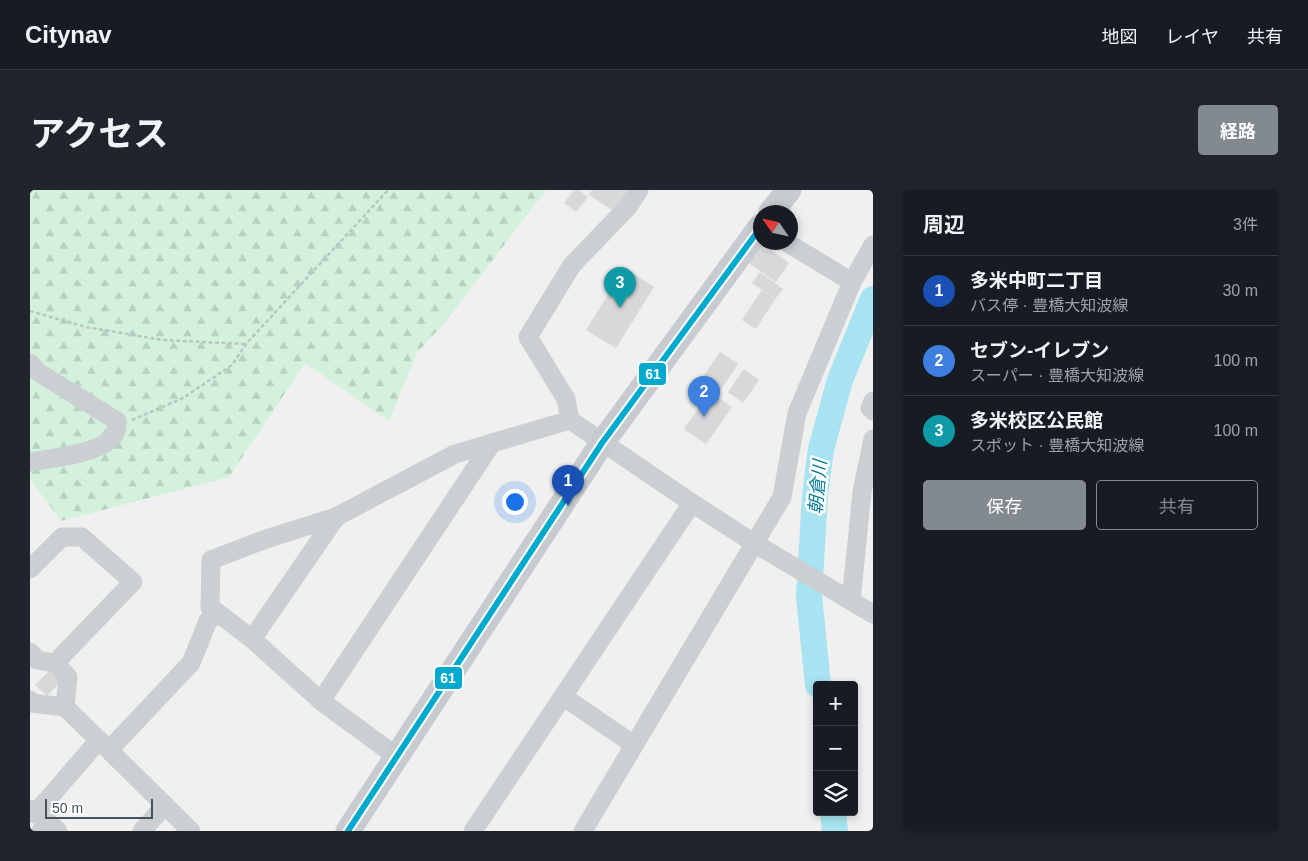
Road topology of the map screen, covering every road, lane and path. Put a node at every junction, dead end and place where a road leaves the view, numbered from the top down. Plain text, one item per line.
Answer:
1 (388, 190) edge
2 (640, 190) edge
3 (789, 190) edge
4 (777, 205) edge
5 (753, 237) edge
6 (873, 245) edge
7 (798, 249) edge
8 (852, 282) junction
9 (30, 311) edge
10 (246, 344) junction
11 (30, 363) edge
12 (873, 402) edge
13 (873, 411) edge
14 (570, 420) junction
15 (116, 426) junction
16 (873, 439) edge
17 (492, 443) junction
18 (602, 443) junction
19 (30, 462) edge
20 (867, 495) edge
21 (692, 503) junction
22 (336, 518) junction
23 (754, 543) junction
24 (30, 569) edge
25 (845, 597) junction
26 (218, 613) junction
27 (873, 614) edge
28 (252, 639) junction
29 (30, 652) edge
30 (55, 663) junction
31 (564, 697) junction
32 (321, 701) junction
33 (30, 702) edge
34 (65, 706) junction
35 (104, 745) junction
36 (634, 745) junction
37 (397, 758) junction
38 (165, 805) junction
39 (30, 809) edge
40 (40, 831) edge
41 (58, 831) edge
42 (142, 831) edge
43 (191, 831) edge
44 (349, 831) edge
45 (473, 831) edge
46 (583, 831) edge

1 - 10 path
2 - 14 street
3 - 4 main road
5 - 18 main road
6 - 8 street
7 - 8 street
8 - 23 street
9 - 10 path
10 - 15 path
11 - 15 street
12 - 13 street
14 - 17 street
14 - 18 street
15 - 19 street
16 - 20 street
17 - 22 street
17 - 32 street
18 - 21 street
18 - 37 main road
20 - 25 street
21 - 23 street
21 - 31 street
22 - 26 street
22 - 28 street
23 - 25 street
23 - 36 street
24 - 30 street
25 - 27 street
26 - 28 street
26 - 35 street
28 - 32 street
29 - 30 street
30 - 34 street
31 - 36 street
31 - 45 street
32 - 37 street
33 - 34 street
34 - 35 street
35 - 38 street
35 - 39 street
36 - 46 street
37 - 44 main road
38 - 42 street
38 - 43 street
40 - 41 street

